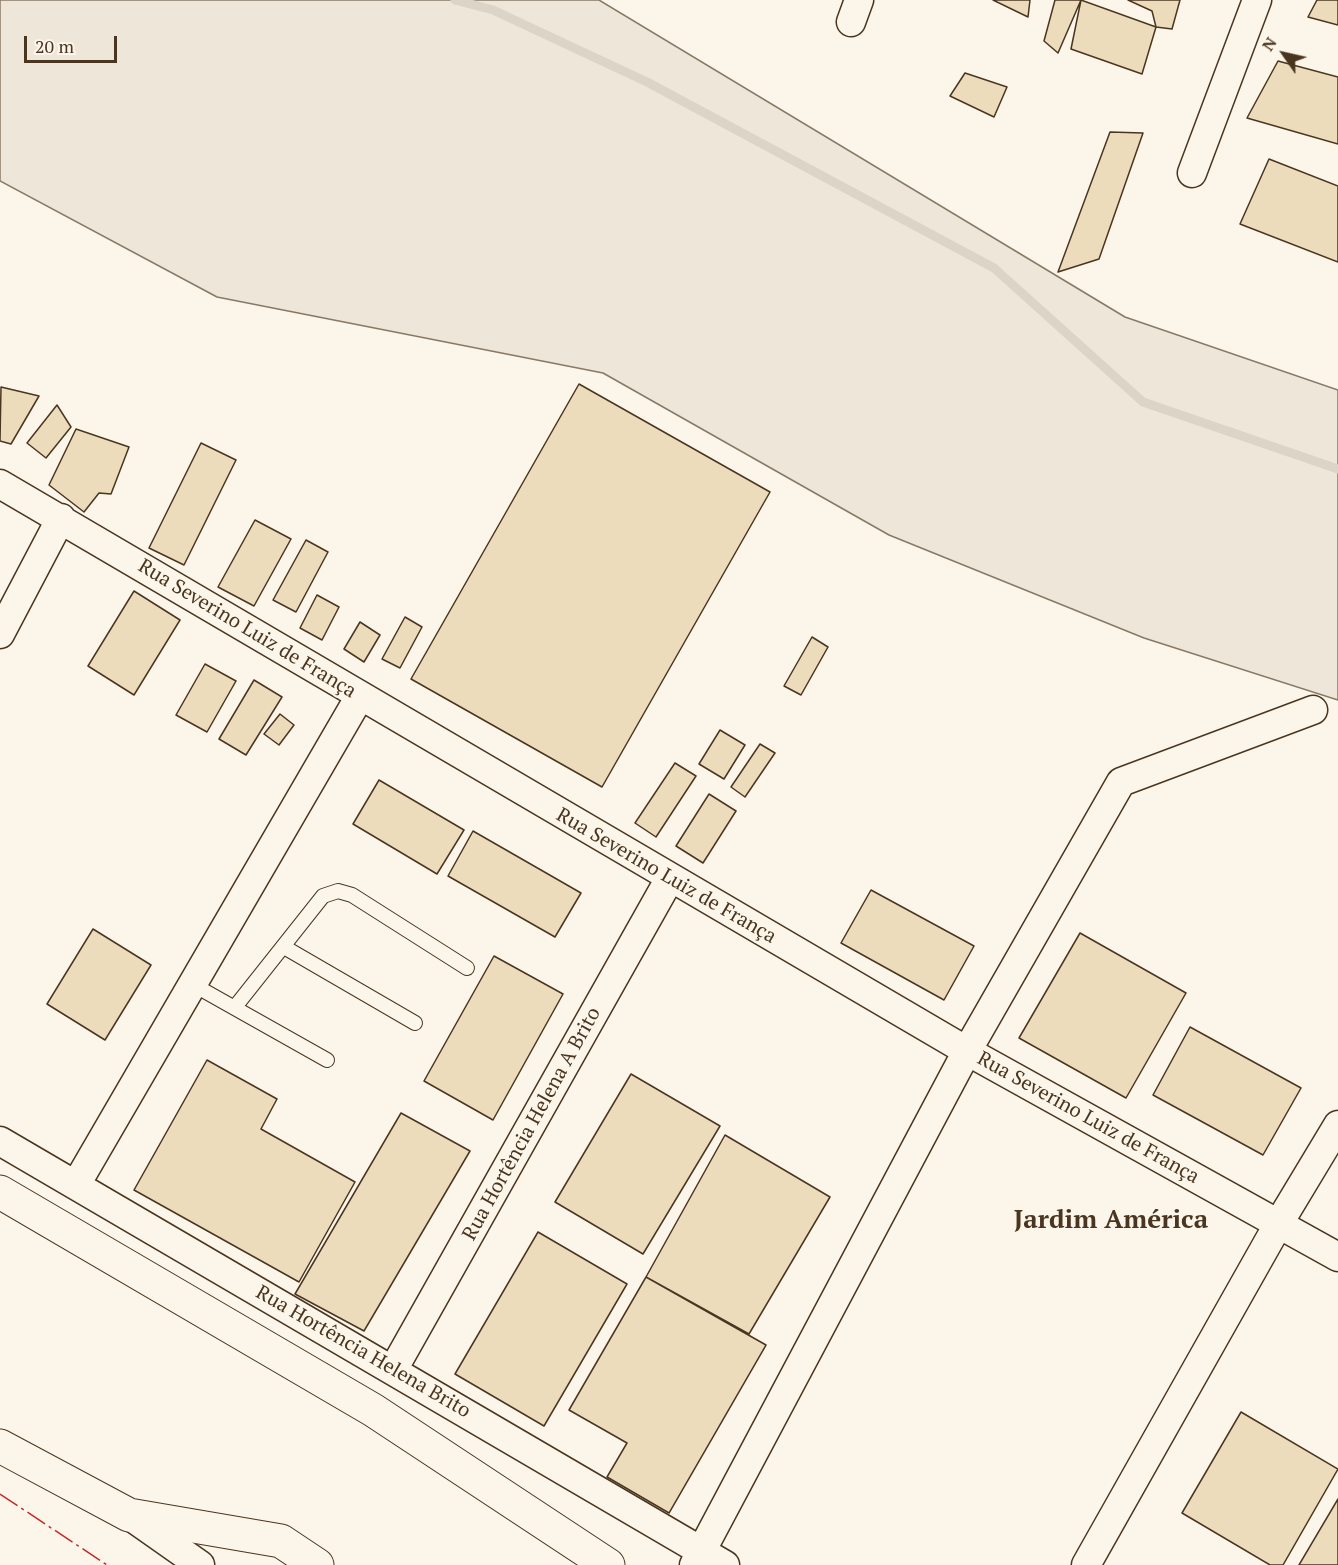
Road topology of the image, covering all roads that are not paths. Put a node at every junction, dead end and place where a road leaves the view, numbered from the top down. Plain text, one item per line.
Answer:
1 (1257, 0) edge
2 (1192, 173) dead end
3 (0, 484) edge
4 (62, 518) junction
5 (0, 634) edge
6 (360, 696) junction
7 (1313, 710) dead end
8 (670, 878) junction
9 (284, 947) junction
10 (467, 968) dead end
11 (192, 984) junction
12 (235, 1007) junction
13 (415, 1023) dead end
14 (966, 1051) junction
15 (327, 1060) dead end
16 (1338, 1125) edge
17 (0, 1141) edge
18 (77, 1183) junction
19 (0, 1191) edge
20 (1279, 1223) junction
21 (1338, 1257) edge
22 (393, 1370) junction
23 (0, 1446) edge
24 (129, 1515) junction
25 (707, 1560) edge
26 (200, 1565) edge
27 (317, 1565) edge
28 (608, 1565) edge
29 (1086, 1565) edge

1 - 2 street
3 - 4 street, Rua Severino Luiz de França
4 - 5 street
4 - 6 street, Rua Severino Luiz de França
6 - 8 street, Rua Severino Luiz de França
6 - 11 street
7 - 14 street
8 - 14 street, Rua Severino Luiz de França
8 - 22 street, Rua Hortência Helena A Brito
9 - 10 lane
9 - 12 lane
9 - 13 lane
11 - 12 lane
11 - 18 street
12 - 15 lane
14 - 20 street, Rua Severino Luiz de França
14 - 25 street
16 - 20 street
17 - 18 street, Rua Hortência Helena Brito
18 - 22 street, Rua Hortência Helena Brito
19 - 28 highway
20 - 21 street, Rua Severino Luiz de França
20 - 29 street
22 - 25 street, Rua Hortência Helena Brito
23 - 24 highway
24 - 26 street
24 - 27 highway

